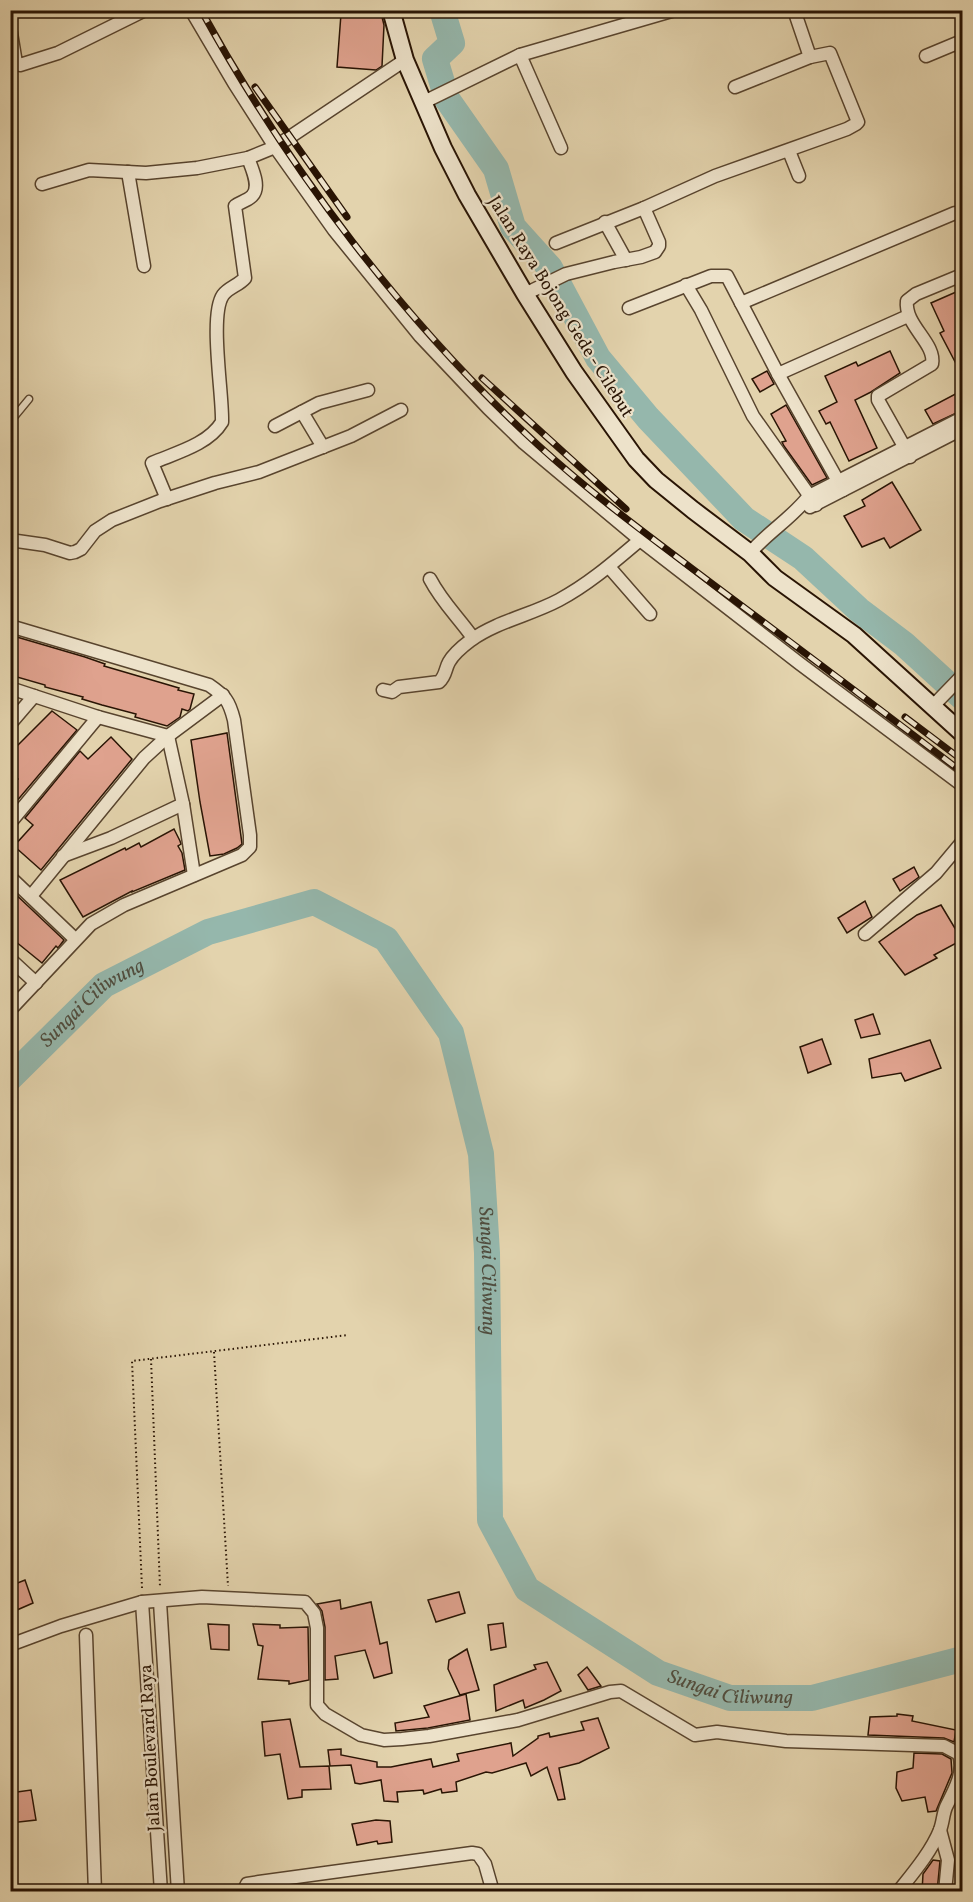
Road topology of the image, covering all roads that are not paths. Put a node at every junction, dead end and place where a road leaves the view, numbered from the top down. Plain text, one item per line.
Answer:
1 (145, 10) edge
2 (190, 10) edge
3 (391, 10) edge
4 (675, 10) edge
5 (794, 10) edge
6 (10, 27) edge
7 (963, 40) edge
8 (520, 55) junction
9 (810, 57) junction
10 (926, 57) dead end
11 (405, 60) junction
12 (735, 87) dead end
13 (432, 99) junction
14 (275, 147) junction
15 (561, 148) dead end
16 (789, 151) junction
17 (248, 158) junction
18 (128, 172) junction
19 (800, 176) dead end
20 (42, 184) dead end
21 (644, 208) junction
22 (955, 213) dead end
23 (605, 222) junction
24 (556, 243) dead end
25 (626, 260) junction
26 (144, 266) dead end
27 (963, 275) edge
28 (686, 285) junction
29 (532, 291) junction
30 (741, 303) junction
31 (629, 308) dead end
32 (909, 316) junction
33 (778, 374) junction
34 (369, 390) dead end
35 (29, 399) dead end
36 (401, 410) dead end
37 (302, 412) junction
38 (963, 418) edge
39 (10, 422) edge
40 (275, 426) dead end
41 (963, 429) edge
42 (323, 447) junction
43 (907, 452) junction
44 (840, 486) junction
45 (167, 499) junction
46 (812, 501) junction
47 (10, 540) edge
48 (640, 540) junction
49 (753, 550) junction
50 (609, 567) junction
51 (430, 579) dead end
52 (650, 614) dead end
53 (10, 626) edge
54 (473, 638) junction
55 (963, 676) edge
56 (10, 688) edge
57 (383, 690) dead end
58 (224, 694) junction
59 (34, 696) junction
60 (932, 707) junction
61 (98, 717) junction
62 (10, 724) edge
63 (963, 733) edge
64 (168, 736) junction
65 (963, 785) edge
66 (183, 804) junction
67 (10, 823) edge
68 (963, 842) edge
69 (63, 856) junction
70 (194, 875) junction
71 (10, 877) edge
72 (31, 896) junction
73 (865, 934) dead end
74 (75, 939) junction
75 (10, 959) edge
76 (36, 983) junction
77 (10, 1010) edge
78 (142, 1602) junction
79 (160, 1602) junction
80 (86, 1635) dead end
81 (10, 1645) edge
82 (940, 1830) junction
83 (259, 1886) edge
84 (95, 1892) edge
85 (161, 1892) edge
86 (178, 1892) edge
87 (243, 1892) edge
88 (493, 1892) edge
89 (898, 1892) edge
90 (945, 1892) edge

1 - 6 street
2 - 14 street
3 - 11 main road, Jalan Raya Bojong Gede - Cilebut
4 - 8 street
5 - 9 street
7 - 10 street
8 - 13 street
8 - 15 street
9 - 12 street
9 - 16 street
11 - 13 main road, Jalan Raya Bojong Gede - Cilebut
11 - 14 street
13 - 29 main road, Jalan Raya Bojong Gede - Cilebut
14 - 17 street
14 - 48 street
16 - 19 street
16 - 21 street
17 - 18 street
17 - 45 street
18 - 20 street
18 - 26 street
21 - 23 street
21 - 25 street
22 - 30 street
23 - 24 street
23 - 25 street
25 - 29 street
27 - 32 street
28 - 30 street
28 - 31 street
28 - 46 street
29 - 49 main road, Jalan Raya Bojong Gede - Cilebut
30 - 33 street
32 - 33 street
32 - 43 street
33 - 44 street
34 - 37 street
35 - 39 lane
36 - 42 street
37 - 40 street
37 - 42 street
38 - 43 street
41 - 43 street
42 - 45 street
43 - 44 street
44 - 46 street
45 - 47 street
46 - 49 street
48 - 50 street
48 - 65 street
49 - 60 main road, Jalan Raya Bojong Gede - Cilebut
50 - 52 street
50 - 54 street
51 - 54 street
53 - 58 street
54 - 57 street
55 - 60 street
56 - 59 street
58 - 64 street
58 - 70 street
59 - 61 street
59 - 62 street
60 - 63 main road, Jalan Raya Bojong Gede - Cilebut
61 - 64 street
61 - 67 street
64 - 66 street
64 - 69 street
66 - 69 street
66 - 70 street
68 - 73 street
69 - 72 street
70 - 74 street
71 - 72 street
72 - 74 street
74 - 76 street
75 - 76 street
76 - 77 street
78 - 79 street
78 - 81 street
78 - 85 street, Jalan Boulevard Raya
79 - 82 street
79 - 86 street, Jalan Boulevard Raya
80 - 84 street
82 - 89 street
82 - 90 street
83 - 87 street
83 - 88 street

